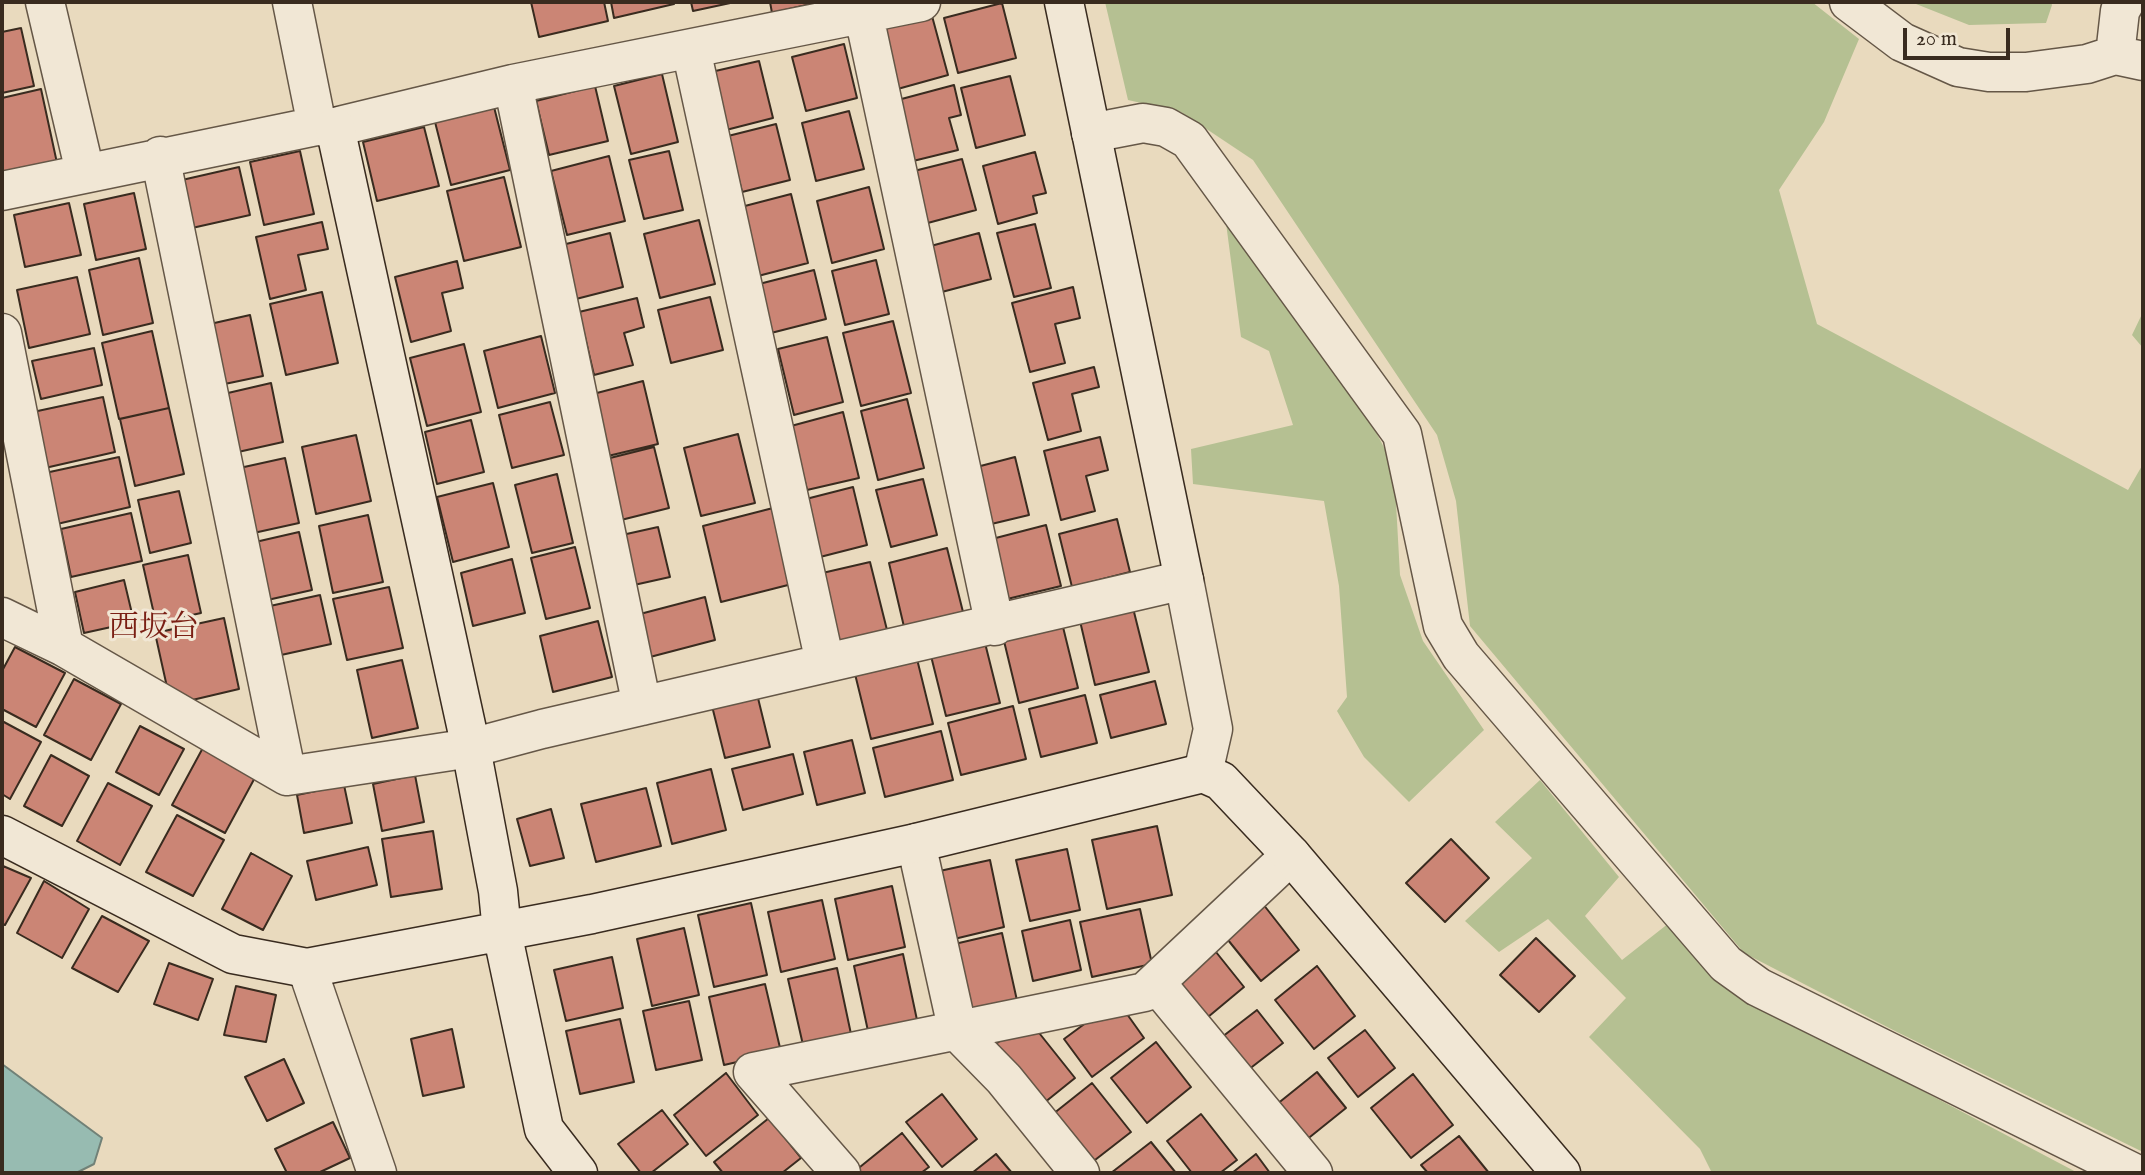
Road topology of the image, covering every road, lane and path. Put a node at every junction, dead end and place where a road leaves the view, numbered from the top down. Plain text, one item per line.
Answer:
1 (45, 2) edge
2 (292, 2) edge
3 (921, 2) edge
4 (1064, 2) edge
5 (1849, 2) edge
6 (2125, 2) edge
7 (862, 8) edge
8 (691, 49) junction
9 (2129, 58) edge
10 (513, 84) junction
11 (326, 127) junction
12 (1091, 133) junction
13 (160, 156) junction
14 (85, 172) junction
15 (2, 191) edge
16 (2, 333) edge
17 (1184, 580) junction
18 (2, 617) edge
19 (995, 626) junction
20 (64, 647) junction
21 (825, 663) junction
22 (642, 706) junction
23 (471, 748) junction
24 (1203, 773) junction
25 (287, 776) junction
26 (2, 835) edge
27 (916, 843) junction
28 (1291, 855) junction
29 (502, 932) junction
30 (307, 968) junction
31 (1156, 983) junction
32 (958, 1032) junction
33 (377, 1173) edge
34 (578, 1173) edge
35 (841, 1173) edge
36 (1080, 1173) edge
37 (1313, 1173) edge
38 (1561, 1173) edge
39 (2134, 1173) edge

1 - 14 street
2 - 11 street
3 - 7 street
4 - 12 street
5 - 9 street
6 - 9 street
7 - 8 street
7 - 19 street
8 - 10 street
8 - 21 street
10 - 11 street
10 - 22 street
11 - 13 street
11 - 23 street
12 - 17 street
12 - 39 street
13 - 14 street
13 - 25 street
14 - 15 street
16 - 20 street
17 - 19 street
17 - 24 street
18 - 20 street
19 - 21 street
20 - 25 street
21 - 22 street
22 - 23 street
23 - 25 street
23 - 29 street
24 - 27 street
24 - 28 street
26 - 30 street
27 - 29 street
27 - 32 street
28 - 31 street
28 - 38 street
29 - 30 street
29 - 34 street
30 - 33 street
31 - 32 street
31 - 37 street
32 - 35 street
32 - 36 street

